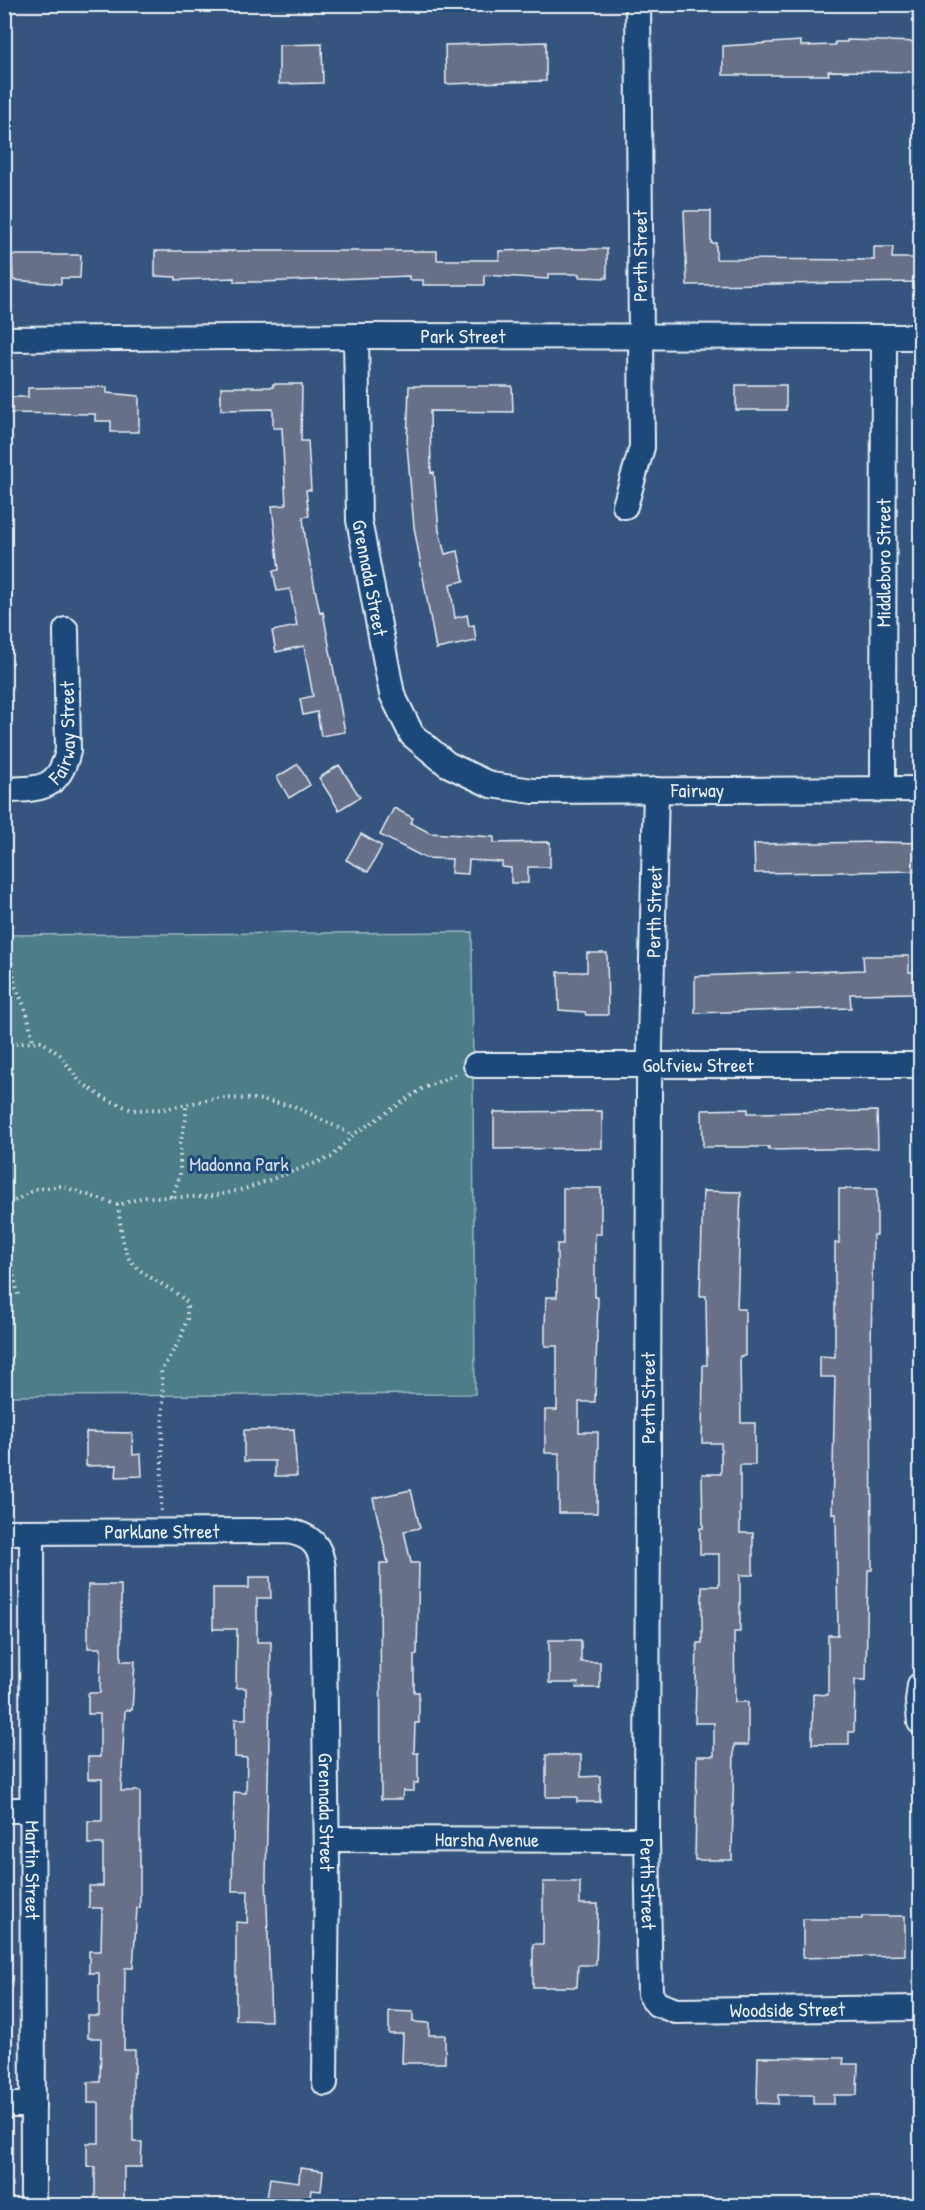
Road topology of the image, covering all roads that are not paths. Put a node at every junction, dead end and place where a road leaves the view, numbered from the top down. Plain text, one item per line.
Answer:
1 (638, 4) edge
2 (356, 336) junction
3 (640, 336) junction
4 (884, 337) junction
5 (921, 337) edge
6 (4, 339) edge
7 (625, 506) dead end
8 (66, 630) dead end
9 (477, 779) joint
10 (883, 789) junction
11 (921, 789) edge
12 (4, 790) edge
13 (656, 790) junction
14 (476, 1065) road end
15 (921, 1065) edge
16 (651, 1066) junction
17 (32, 1532) junction
18 (4, 1533) edge
19 (315, 1542) joint
20 (921, 1685) edge
21 (921, 1722) edge
22 (4, 1810) edge
23 (32, 1810) junction
24 (327, 1839) junction
25 (647, 1840) junction
26 (657, 2004) joint
27 (921, 2008) edge
28 (325, 2083) dead end
29 (4, 2105) edge
30 (33, 2105) junction
31 (33, 2205) edge

1 - 3 street, Perth Street
2 - 3 street, Park Street
2 - 6 street, Park Street
2 - 9 street, Grennada Street
3 - 4 street, Park Street
3 - 7 street, Perth Street
4 - 5 street, Park Street
4 - 10 street, Middleboro Street
8 - 12 street, Fairway Street
9 - 13 street, Fairway
10 - 11 street, Fairway
10 - 13 street, Fairway
13 - 16 street, Perth Street
14 - 16 street, Golfview Street
15 - 16 street, Golfview Street
16 - 25 street, Perth Street
17 - 18 street, Parklane Street
17 - 19 street, Parklane Street
17 - 23 street, Martin Street
19 - 24 street, Grennada Street
20 - 21 street
22 - 23 street
23 - 30 street, Martin Street
24 - 25 street, Harsha Avenue
24 - 28 street, Grennada Street
25 - 26 street, Perth Street
26 - 27 street, Woodside Street
29 - 30 street
30 - 31 street, Martin Street

